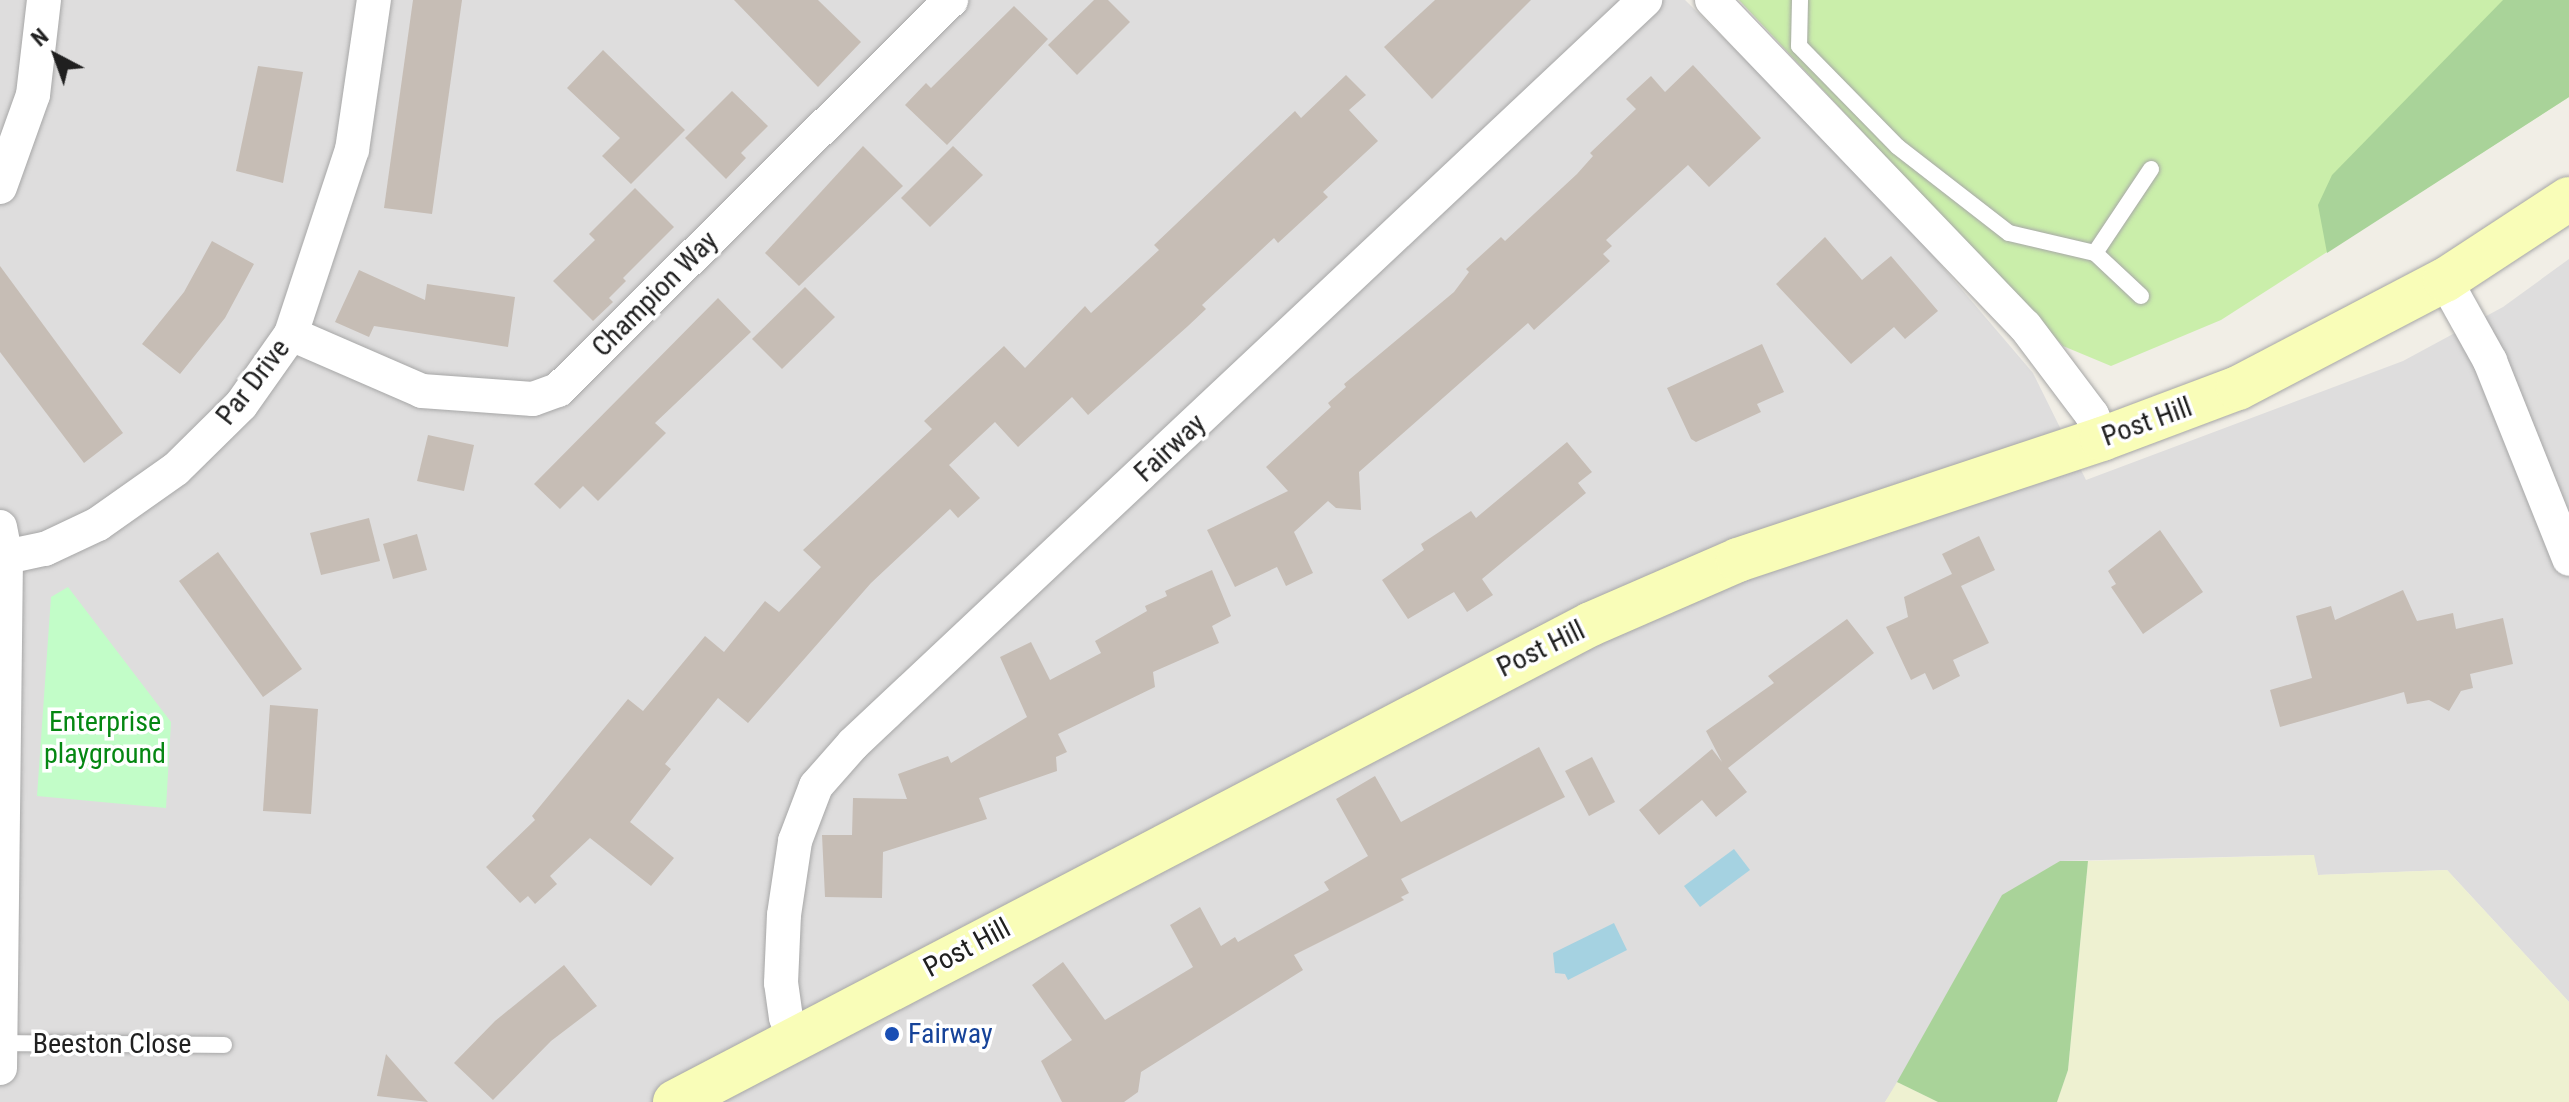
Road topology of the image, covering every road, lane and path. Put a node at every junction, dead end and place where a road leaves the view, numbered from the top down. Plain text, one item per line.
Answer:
1 (44, 0) edge
2 (374, 0) edge
3 (951, 0) edge
4 (1645, 0) edge
5 (1712, 0) edge
6 (1800, 0) edge
7 (2151, 169) dead end
8 (0, 187) edge
9 (2569, 199) edge
10 (2095, 253) junction
11 (2445, 280) junction
12 (2141, 296) dead end
13 (291, 334) junction
14 (2102, 439) junction
15 (3, 542) edge
16 (2569, 559) edge
17 (2, 742) edge
18 (796, 1039) junction
19 (0, 1043) edge
20 (224, 1045) dead end
21 (0, 1068) edge
22 (733, 1089) edge
23 (675, 1102) edge

1 - 8 street
2 - 13 street, Par Drive
3 - 13 street, Champion Way
4 - 18 street, Fairway
5 - 14 street
6 - 10 lane
7 - 10 lane
9 - 11 street, Post Hill
10 - 12 lane
11 - 14 street, Post Hill
11 - 16 street
13 - 15 street, Par Drive
14 - 18 street, Post Hill
15 - 17 street
17 - 19 street
18 - 22 street, Post Hill
19 - 20 lane, Beeston Close
19 - 21 street
22 - 23 street, Post Hill

